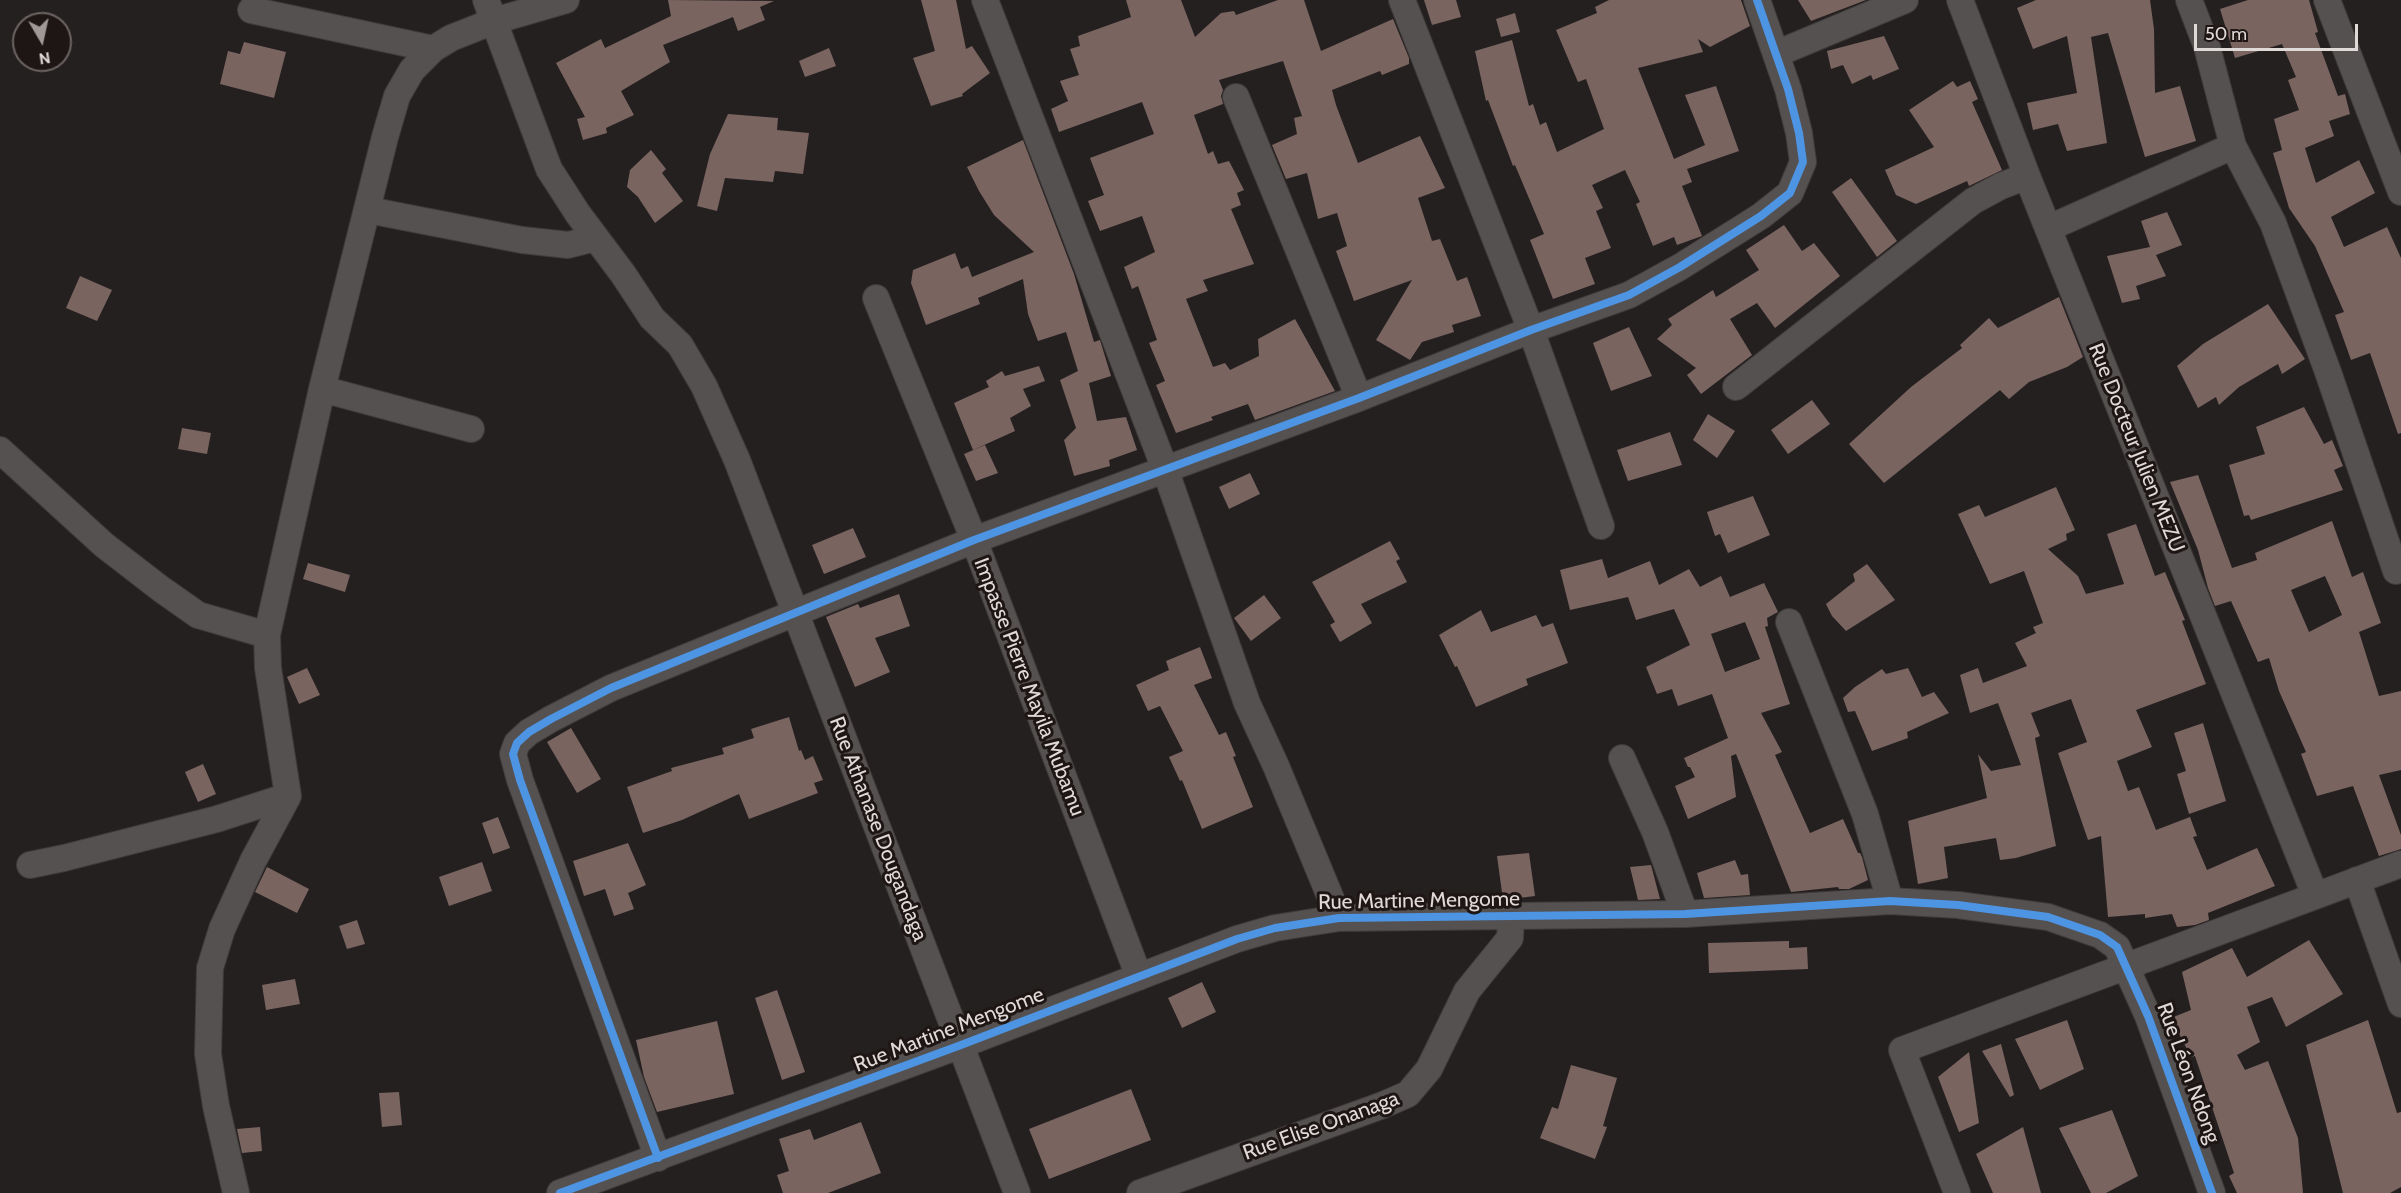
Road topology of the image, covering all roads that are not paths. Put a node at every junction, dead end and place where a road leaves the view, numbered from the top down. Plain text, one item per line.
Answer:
1 (566, 0) edge
2 (985, 0) edge
3 (1402, 0) edge
4 (1756, 0) edge
5 (1905, 0) edge
6 (1960, 0) edge
7 (2189, 0) edge
8 (2327, 0) edge
9 (251, 10) dead end
10 (490, 11) edge
11 (433, 49) junction
12 (1776, 54) junction
13 (1236, 98) dead end
14 (2233, 146) junction
15 (2027, 176) junction
16 (2401, 192) edge
17 (368, 210) junction
18 (2049, 228) junction
19 (596, 238) junction
20 (876, 298) dead end
21 (1531, 330) junction
22 (1736, 387) dead end
23 (322, 389) junction
24 (1359, 399) junction
25 (471, 429) dead end
26 (0, 450) edge
27 (1165, 469) junction
28 (1601, 526) dead end
29 (974, 540) junction
30 (2396, 571) dead end
31 (795, 613) junction
32 (1789, 622) dead end
33 (267, 635) junction
34 (1622, 758) dead end
35 (288, 796) junction
36 (2401, 864) edge
37 (30, 865) dead end
38 (2357, 880) junction
39 (2315, 895) junction
40 (1890, 901) junction
41 (1685, 914) junction
42 (1511, 917) junction
43 (1339, 918) junction
44 (2127, 966) junction
45 (1140, 977) junction
46 (2401, 1004) edge
47 (961, 1045) junction
48 (658, 1158) junction
49 (236, 1193) edge
50 (560, 1193) edge
51 (1017, 1193) edge
52 (1140, 1193) edge
53 (1957, 1193) edge
54 (2212, 1193) edge

1 - 10 street
2 - 27 street
3 - 21 street
4 - 12 street
5 - 12 street
6 - 15 street, Rue Docteur Julien MEZU
7 - 14 street
8 - 16 street
9 - 11 street
10 - 11 street
10 - 19 street, Rue Athanase Dougandaga
11 - 17 street
12 - 21 street
13 - 24 street
14 - 18 street
14 - 30 street
15 - 18 street, Rue Docteur Julien MEZU
15 - 22 street
17 - 19 street
17 - 23 street
18 - 39 street, Rue Docteur Julien MEZU
19 - 31 street, Rue Athanase Dougandaga
20 - 29 street, Impasse Pierre Mayila Mubamu
21 - 24 street
21 - 28 street
23 - 25 street
23 - 33 street
24 - 27 street
26 - 33 street
27 - 29 street
27 - 43 street
29 - 31 street
29 - 45 street, Impasse Pierre Mayila Mubamu
31 - 47 street, Rue Athanase Dougandaga
31 - 48 street
32 - 40 street
33 - 35 street
34 - 41 street
35 - 37 street
35 - 49 street
36 - 38 street
38 - 39 street
38 - 46 street
39 - 44 street
40 - 41 street, Rue Martine Mengome
40 - 44 street, Rue Martine Mengome
41 - 42 street, Rue Martine Mengome
42 - 43 street, Rue Martine Mengome
42 - 52 street, Rue Elise Onanaga
43 - 45 street, Rue Martine Mengome
44 - 53 street
44 - 54 street, Rue Léon Ndong
45 - 47 street, Rue Martine Mengome
47 - 48 street, Rue Martine Mengome
47 - 51 street, Rue Athanase Dougandaga
48 - 50 street, Rue Martine Mengome

